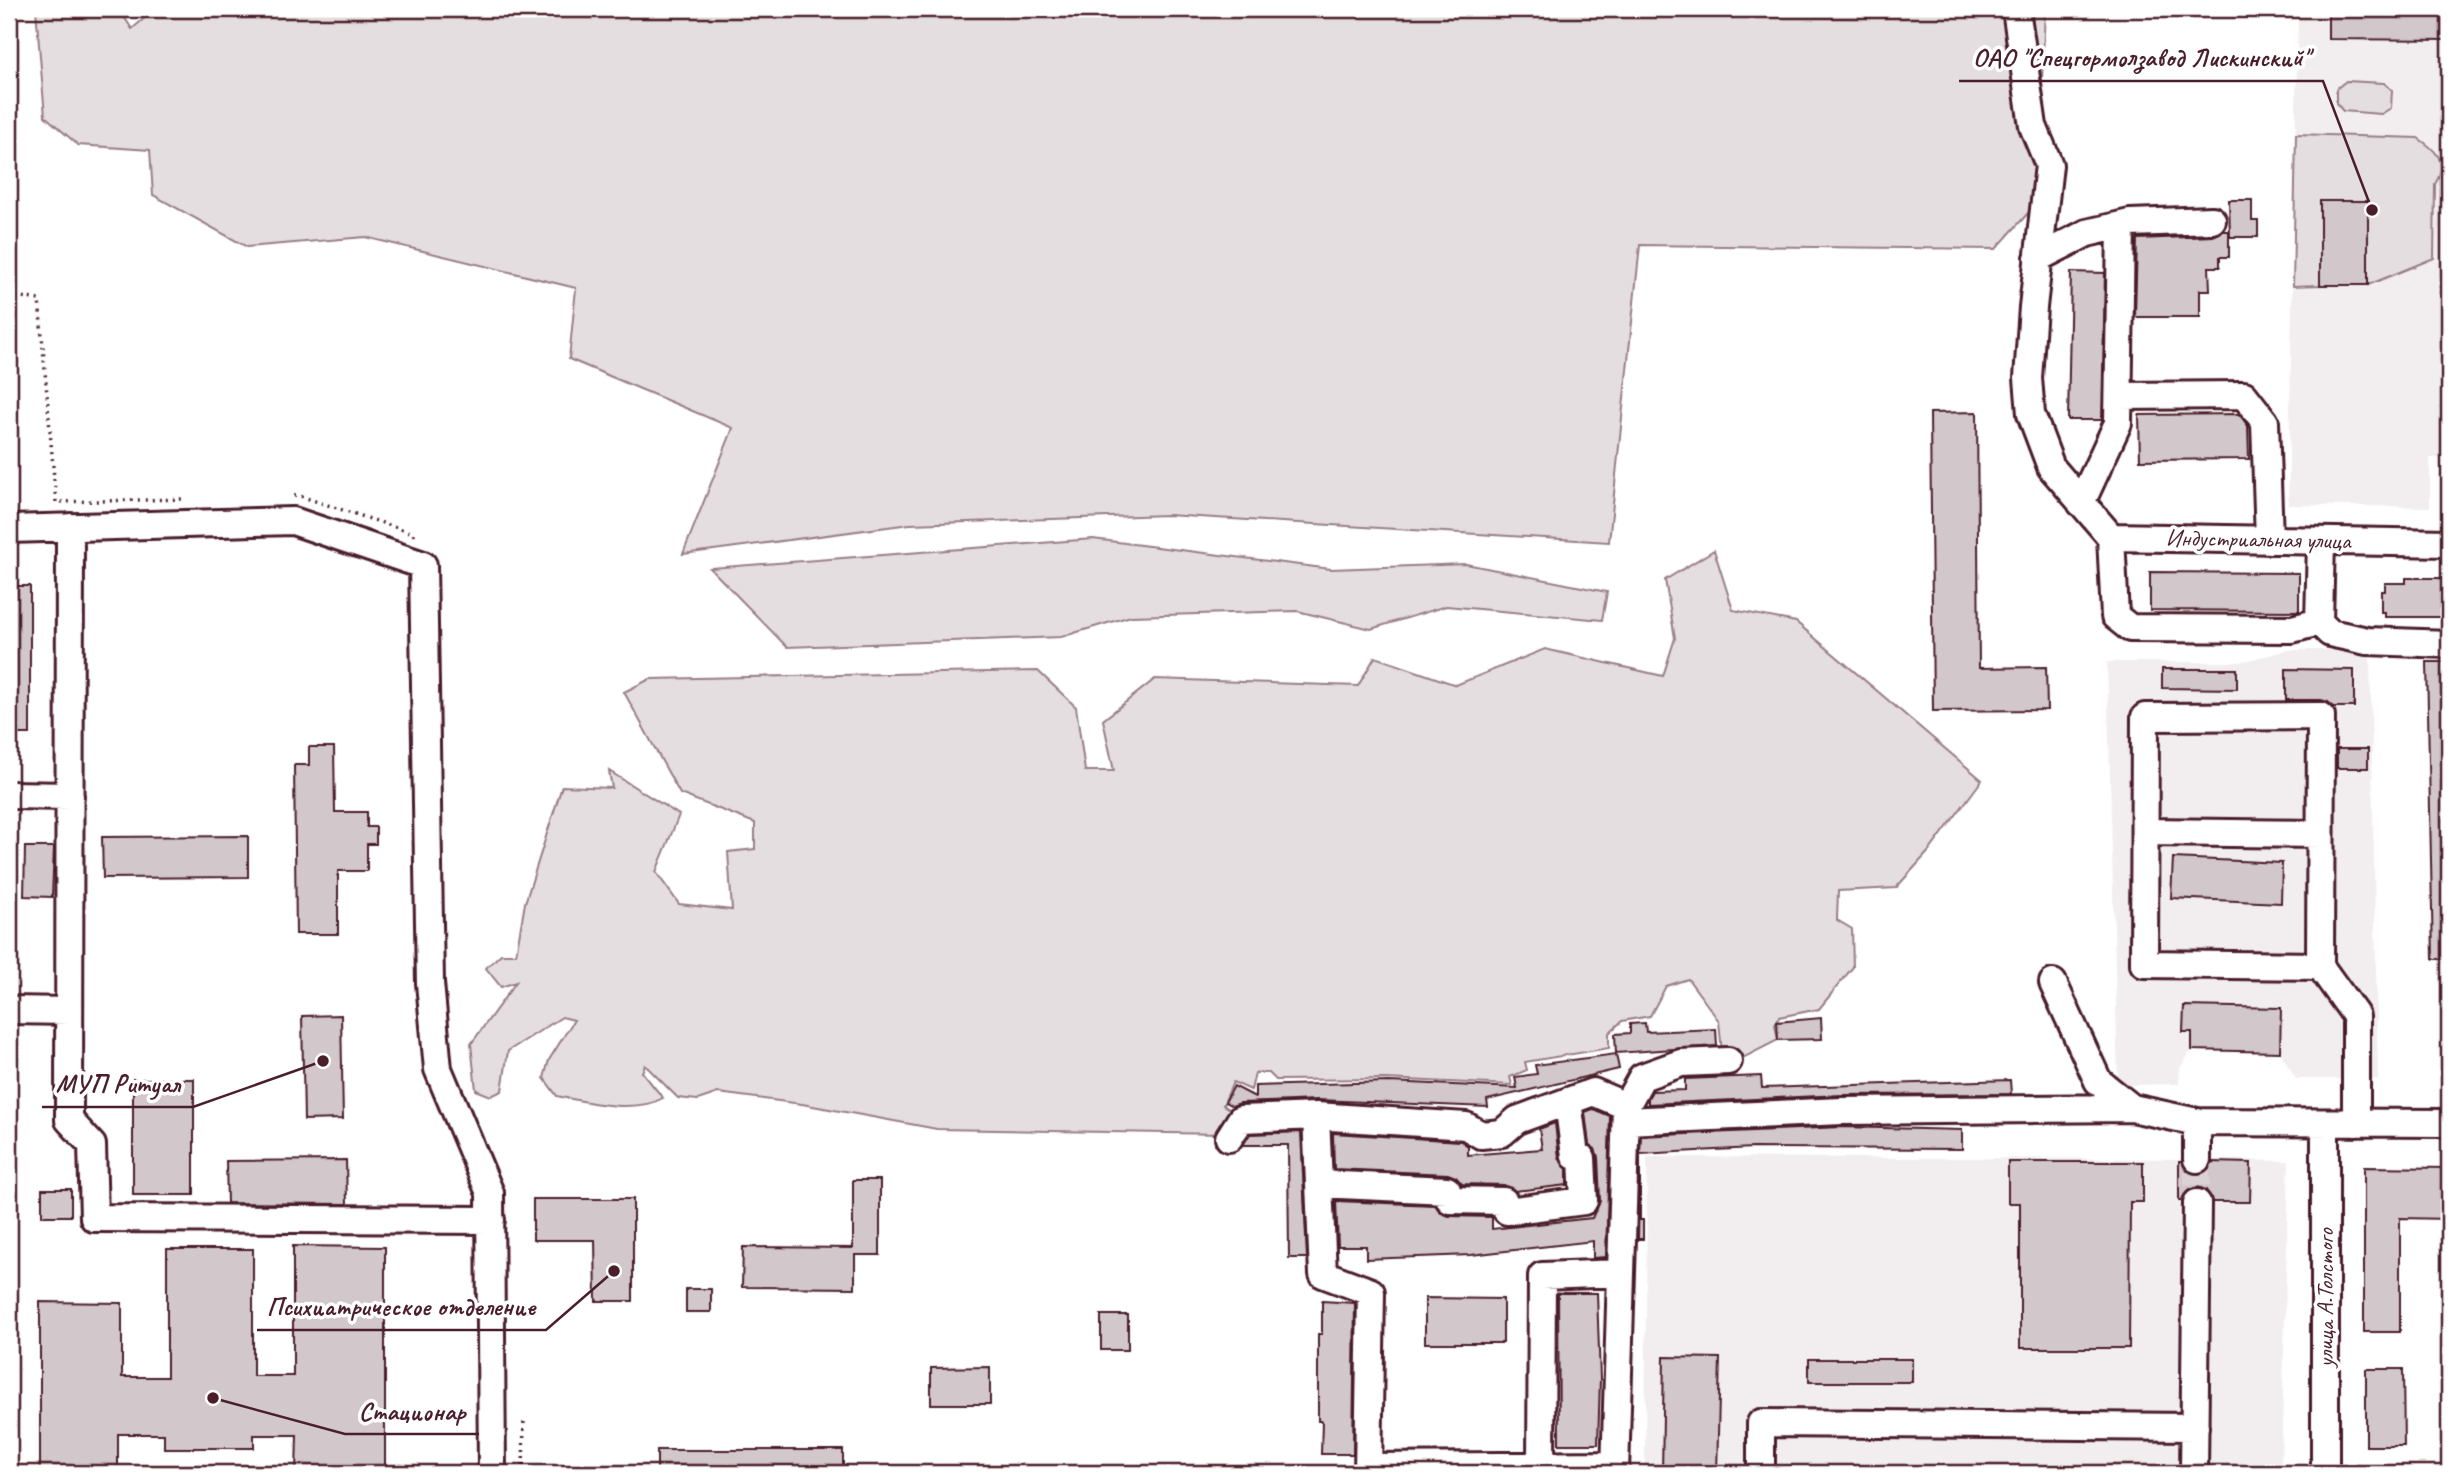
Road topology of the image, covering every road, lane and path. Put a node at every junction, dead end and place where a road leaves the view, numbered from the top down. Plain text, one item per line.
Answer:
1 (2016, 9) edge
2 (2213, 220) dead end
3 (2121, 225) junction
4 (2038, 258) junction
5 (9, 295) edge
6 (2119, 396) junction
7 (287, 496) dead end
8 (192, 499) dead end
9 (2081, 503) junction
10 (70, 527) junction
11 (9, 529) edge
12 (2111, 537) junction
13 (2269, 540) junction
14 (2321, 541) junction
15 (2449, 543) edge
16 (423, 565) junction
17 (2319, 622) junction
18 (2449, 644) edge
19 (9, 795) edge
20 (70, 796) junction
21 (2145, 832) junction
22 (2320, 834) junction
23 (2320, 966) junction
24 (2053, 983) dead end
25 (9, 1010) edge
26 (69, 1011) junction
27 (1728, 1061) dead end
28 (1568, 1101) junction
29 (2132, 1108) junction
30 (1626, 1113) junction
31 (1316, 1116) junction
32 (2197, 1122) junction
33 (2325, 1123) junction
34 (2356, 1123) junction
35 (2449, 1123) edge
36 (1229, 1138) dead end
37 (2197, 1159) tunnel mouth
38 (1319, 1184) junction
39 (2197, 1203) tunnel mouth
40 (491, 1220) junction
41 (1621, 1273) junction
42 (524, 1419) dead end
43 (2195, 1427) junction
44 (1541, 1466) junction
45 (1615, 1469) edge
46 (1369, 1470) edge
47 (1429, 1470) edge
48 (1472, 1470) edge
49 (492, 1473) edge
50 (523, 1473) edge
51 (1761, 1473) edge
52 (2194, 1473) edge
53 (2325, 1473) edge

1 - 4 street
2 - 3 street
3 - 4 street
3 - 6 street
4 - 9 street
5 - 8 path
6 - 9 street
6 - 13 street
7 - 16 path
9 - 12 street
10 - 11 street
10 - 16 street
10 - 20 street
12 - 13 street, Индустриальная улица
12 - 17 street
13 - 14 street, Индустриальная улица
14 - 15 street, Индустриальная улица
14 - 17 street
16 - 40 street
17 - 18 street
19 - 20 street
20 - 26 street
21 - 22 street
21 - 22 street
21 - 23 street
22 - 23 street
23 - 34 street
24 - 29 street
25 - 26 street
26 - 40 street
27 - 30 street
28 - 30 street
28 - 31 street
28 - 38 street
29 - 30 street
29 - 32 street
30 - 41 street
31 - 36 street
31 - 38 street
32 - 33 street
32 - 37 street
33 - 34 street
33 - 53 street, улица А.Толстого
34 - 35 street
38 - 46 street
39 - 43 street
40 - 49 street
41 - 44 street
41 - 45 street
42 - 50 path
43 - 51 street
43 - 52 street
44 - 45 street
44 - 48 street
46 - 47 street
47 - 48 street

